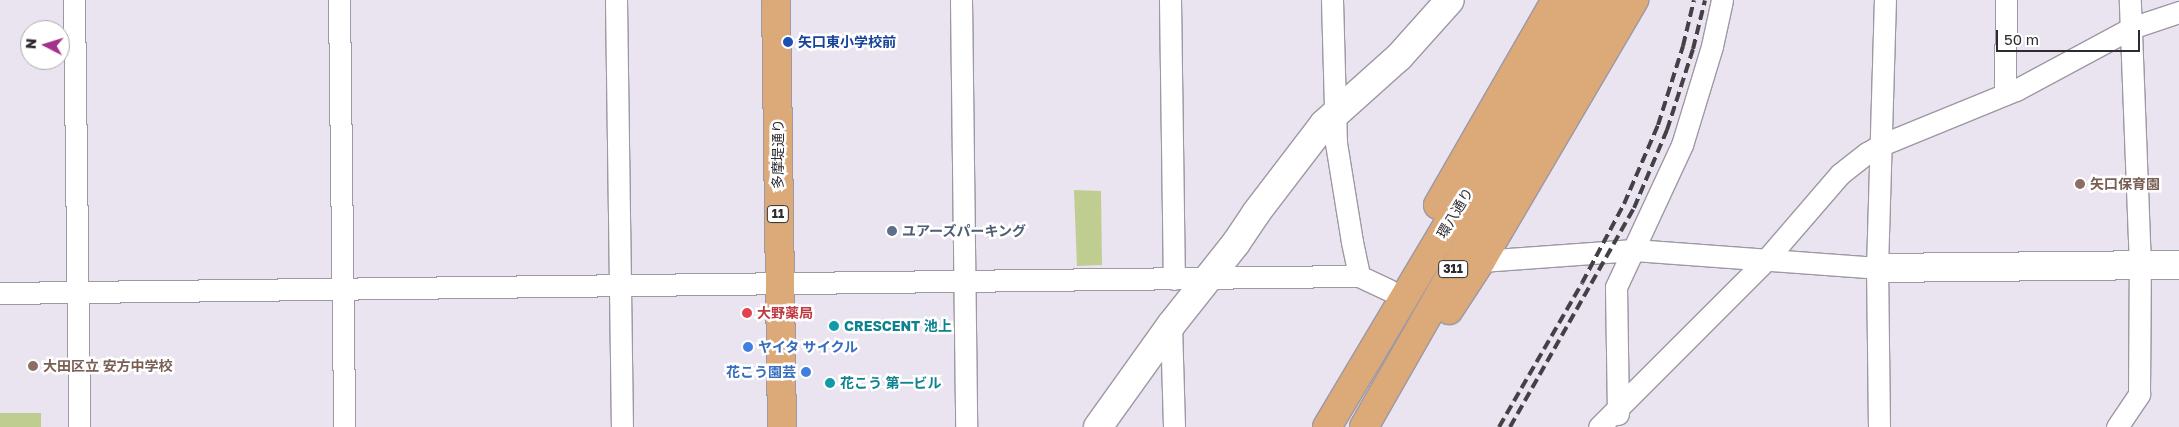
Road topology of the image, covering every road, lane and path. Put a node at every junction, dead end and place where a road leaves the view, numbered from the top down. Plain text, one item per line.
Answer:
1 (74, 0) edge
2 (339, 0) edge
3 (616, 0) edge
4 (776, 0) edge
5 (961, 0) edge
6 (1170, 0) edge
7 (1332, 0) edge
8 (1450, 0) edge
9 (1556, 0) edge
10 (1582, 0) edge
11 (1608, 0) edge
12 (1634, 0) edge
13 (1722, 0) edge
14 (1885, 0) edge
15 (2006, 0) edge
16 (2130, 0) edge
17 (2179, 12) edge
18 (2131, 28) junction
19 (2005, 94) junction
20 (1335, 116) junction
21 (1881, 145) junction
22 (1634, 250) junction
23 (1482, 261) junction
24 (1765, 261) junction
25 (2179, 265) edge
26 (2140, 266) junction
27 (1877, 268) junction
28 (1359, 276) junction
29 (1206, 278) junction
30 (1174, 279) junction
31 (964, 282) junction
32 (778, 284) junction
33 (620, 285) junction
34 (342, 290) junction
35 (1390, 290) junction
36 (78, 292) junction
37 (0, 293) edge
38 (1171, 325) junction
39 (1360, 373) junction
40 (1384, 389) junction
41 (1618, 417) edge
42 (80, 427) edge
43 (344, 427) edge
44 (622, 427) edge
45 (782, 427) edge
46 (966, 427) edge
47 (1098, 427) edge
48 (1174, 427) edge
49 (1328, 427) edge
50 (1364, 427) edge
51 (1600, 427) edge
52 (1879, 427) edge
53 (2117, 427) edge

1 - 36 street
2 - 34 street
3 - 33 street
4 - 32 main road, 多摩堤通り / 11
5 - 31 street
6 - 30 street
7 - 20 street
8 - 20 street
9 - 35 main road
10 - 39 main road, 環八通り / 311
11 - 40 main road, 環八通り / 311
12 - 23 main road
13 - 22 street
14 - 21 street
15 - 19 street
16 - 18 street
17 - 18 street
18 - 19 street
18 - 26 street
19 - 21 street
20 - 28 street
20 - 29 street
21 - 24 street
21 - 27 street
22 - 23 street
22 - 24 street
22 - 41 street
23 - 40 main road
24 - 27 street
24 - 41 street
25 - 26 street
26 - 27 street
26 - 53 street
27 - 52 street
28 - 29 street
28 - 35 street
29 - 30 street
29 - 38 street
30 - 31 street
31 - 32 street
31 - 46 street
32 - 33 street
32 - 45 main road, 多摩堤通り / 11
33 - 34 street
33 - 44 street
34 - 36 street
34 - 43 street
35 - 39 main road
36 - 37 street
36 - 42 street
38 - 47 street
38 - 48 street
39 - 49 main road, 環八通り / 311
40 - 50 main road, 環八通り / 311
41 - 51 street

